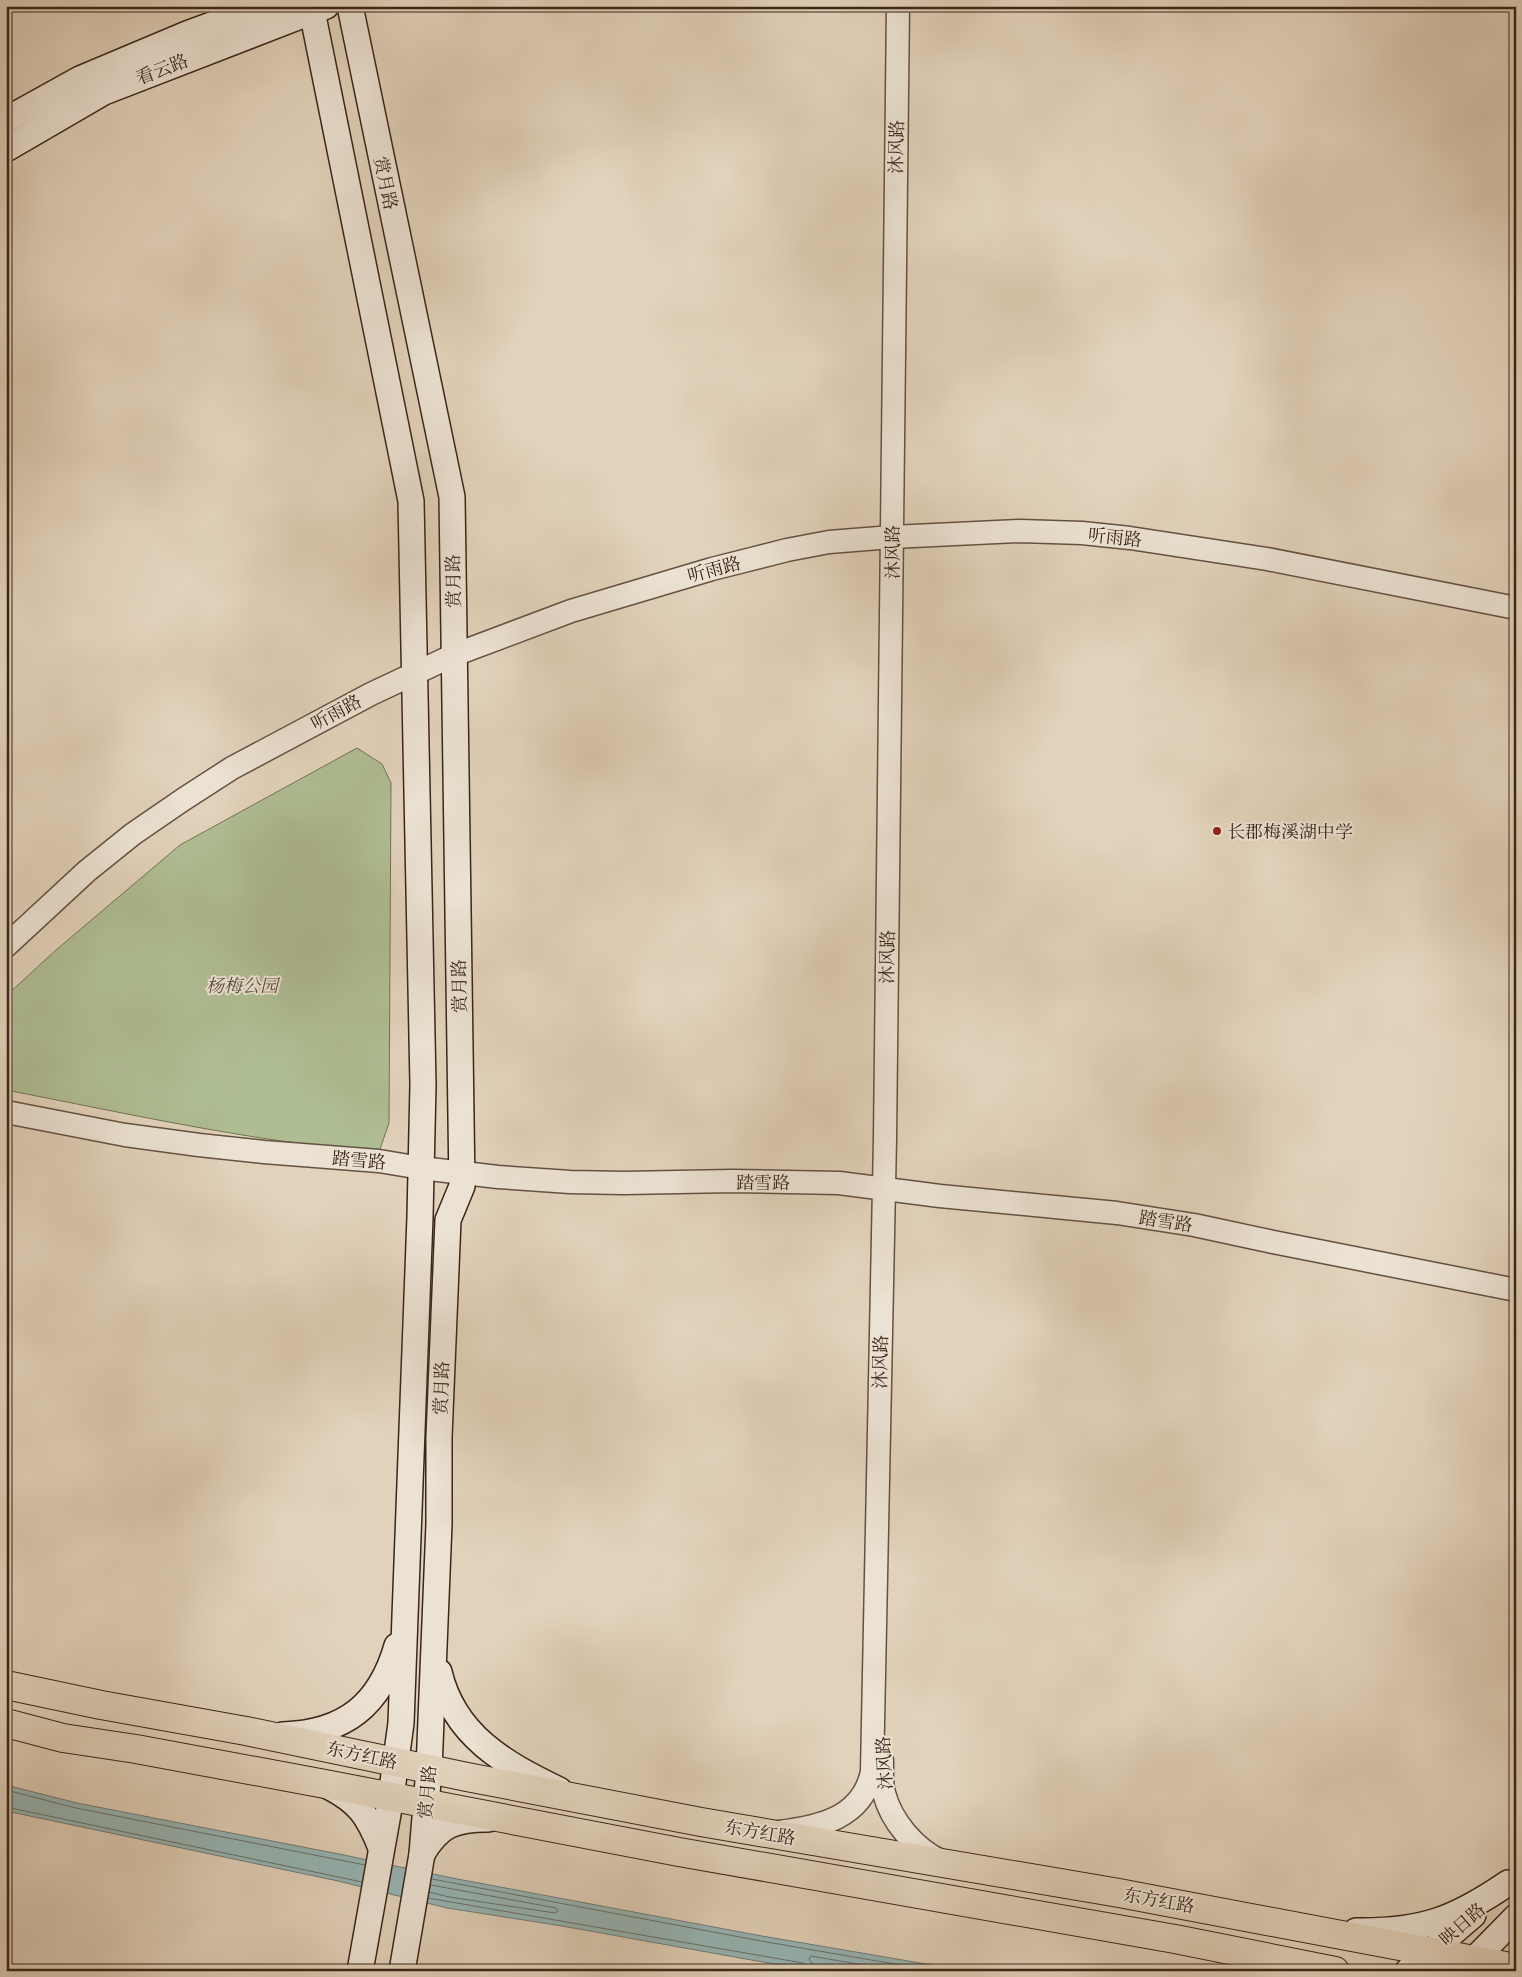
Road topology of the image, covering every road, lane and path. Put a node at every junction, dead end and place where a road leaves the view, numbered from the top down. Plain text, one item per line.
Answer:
1 (263, 6) edge
2 (350, 6) edge
3 (898, 6) edge
4 (909, 6) edge
5 (316, 8) edge
6 (6, 120) edge
7 (6, 149) edge
8 (898, 531) junction
9 (1516, 595) edge
10 (1516, 608) edge
11 (454, 649) junction
12 (415, 667) junction
13 (6, 932) edge
14 (6, 946) edge
15 (6, 1112) edge
16 (6, 1125) edge
17 (421, 1174) junction
18 (462, 1180) junction
19 (889, 1196) junction
20 (1516, 1290) edge
21 (1516, 1299) edge
22 (405, 1617) junction
23 (434, 1651) junction
24 (6, 1685) edge
25 (6, 1724) edge
26 (268, 1736) junction
27 (396, 1762) junction
28 (429, 1769) junction
29 (325, 1784) junction
30 (391, 1797) junction
31 (572, 1797) junction
32 (426, 1804) junction
33 (500, 1819) junction
34 (763, 1832) junction
35 (381, 1848) junction
36 (422, 1854) junction
37 (956, 1866) junction
38 (1512, 1879) edge
39 (1516, 1917) edge
40 (1302, 1928) junction
41 (1430, 1952) junction
42 (1298, 1966) edge
43 (1468, 1966) edge
44 (1516, 1968) edge
45 (360, 1971) edge
46 (402, 1971) edge
47 (1335, 1971) edge
48 (1408, 1971) edge

1 - 6 main road, 看云路
2 - 11 main road, 赏月路
3 - 8 street, 沐风路
4 - 8 street, 沐风路
5 - 7 main road, 看云路
5 - 12 main road, 赏月路
8 - 9 street, 听雨路
8 - 10 street, 听雨路
8 - 11 street, 听雨路
8 - 19 street, 沐风路
11 - 12 street, 听雨路
11 - 18 main road, 赏月路
12 - 13 street, 听雨路
12 - 14 street, 听雨路
12 - 17 main road, 赏月路
15 - 17 street, 踏雪路
16 - 17 street, 踏雪路
17 - 18 street, 踏雪路
17 - 22 main road, 赏月路
18 - 19 street, 踏雪路
18 - 23 main road, 赏月路
19 - 20 street, 踏雪路
19 - 21 street, 踏雪路
19 - 34 street, 沐风路
19 - 37 street, 沐风路
22 - 26 main road
22 - 27 main road, 赏月路
23 - 28 main road, 赏月路
23 - 31 main road
24 - 26 main road, 东方红路
25 - 29 main road, 东方红路
26 - 27 main road, 东方红路
27 - 28 main road, 东方红路
27 - 30 main road, 赏月路
28 - 31 main road, 东方红路
28 - 32 main road, 赏月路
29 - 30 main road, 东方红路
29 - 35 main road
30 - 32 main road, 东方红路
30 - 35 main road, 赏月路
31 - 34 main road, 东方红路
32 - 33 main road, 东方红路
32 - 36 main road, 赏月路
33 - 36 main road
33 - 42 main road, 东方红路
34 - 37 main road, 东方红路
35 - 45 main road, 赏月路
36 - 46 main road, 赏月路
37 - 40 main road, 东方红路
38 - 40 main road
38 - 41 main road, 映日路
39 - 43 main road, 映日路
40 - 41 main road, 东方红路
41 - 43 main road, 东方红路
41 - 48 main road, 映日路
42 - 47 main road, 东方红路
43 - 44 main road, 东方红路

